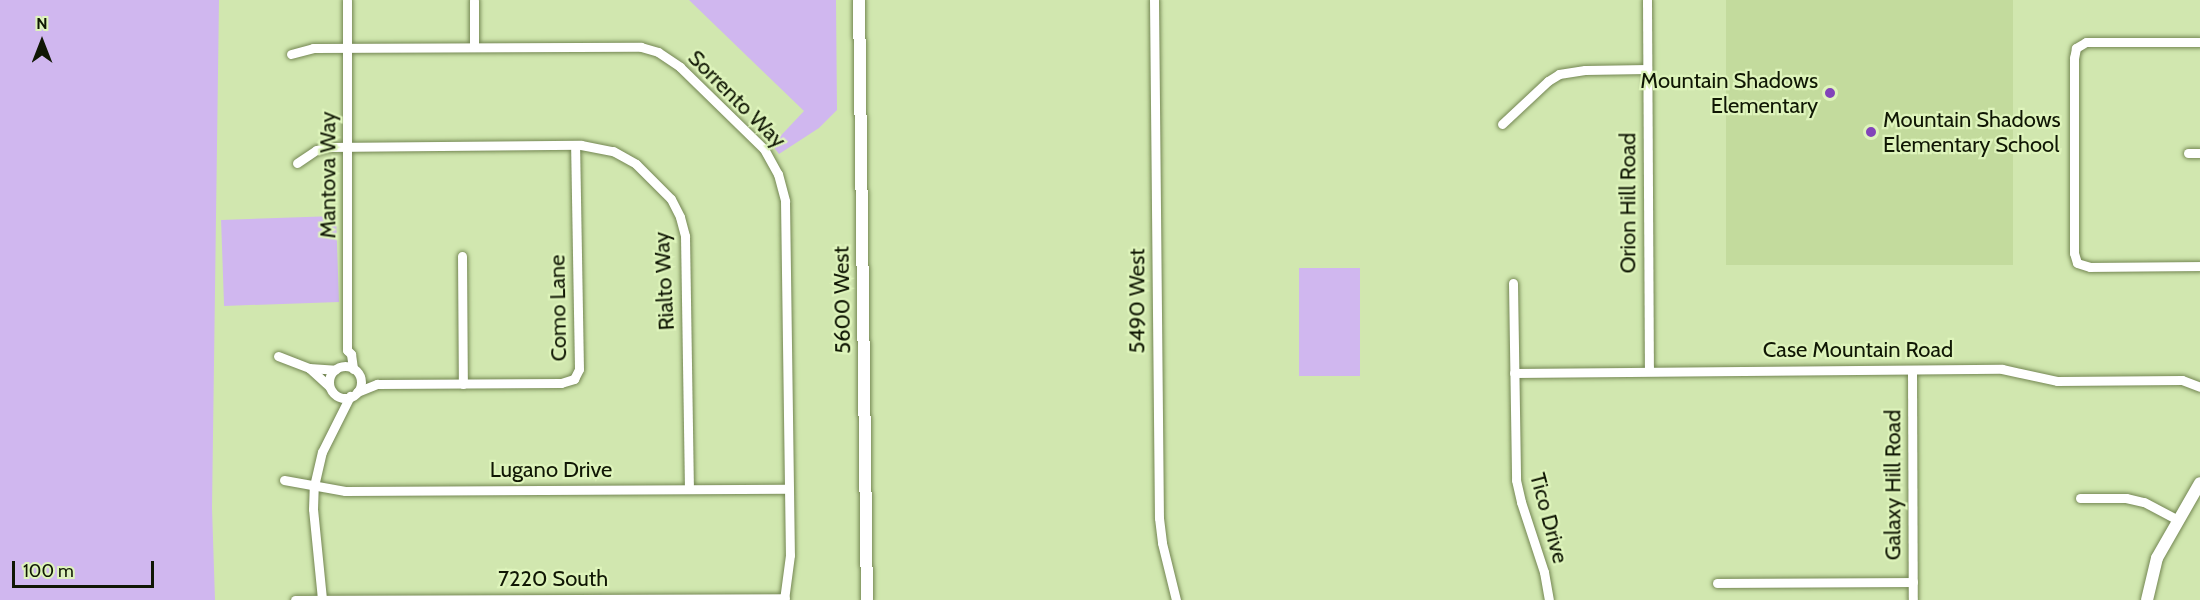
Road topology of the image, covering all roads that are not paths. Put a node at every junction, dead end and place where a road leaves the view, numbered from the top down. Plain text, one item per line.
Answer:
1 (347, 0) edge
2 (474, 0) edge
3 (859, 0) edge
4 (1154, 0) edge
5 (1647, 0) edge
6 (2200, 42) edge
7 (474, 46) junction
8 (348, 47) junction
9 (291, 54) dead end
10 (1647, 69) junction
11 (1502, 124) dead end
12 (575, 145) junction
13 (348, 147) junction
14 (2188, 153) dead end
15 (2200, 153) edge
16 (297, 163) dead end
17 (462, 256) dead end
18 (2200, 266) edge
19 (1513, 283) dead end
20 (347, 350) junction
21 (278, 356) dead end
22 (309, 368) junction
23 (337, 368) junction
24 (1649, 370) junction
25 (1912, 370) junction
26 (356, 372) junction
27 (1514, 374) junction
28 (377, 384) junction
29 (463, 384) junction
30 (329, 386) junction
31 (2200, 387) edge
32 (353, 394) junction
33 (336, 395) junction
34 (340, 415) junction
35 (284, 480) dead end
36 (2200, 483) edge
37 (314, 486) junction
38 (689, 489) junction
39 (789, 489) junction
40 (2080, 498) dead end
41 (2178, 520) junction
42 (1913, 582) junction
43 (1717, 583) dead end
44 (322, 599) edge
45 (404, 599) edge
46 (529, 599) edge
47 (655, 599) edge
48 (784, 599) edge
49 (295, 600) edge
50 (867, 600) edge
51 (1176, 600) edge
52 (1549, 600) edge
53 (1913, 600) edge
54 (2147, 600) edge

1 - 8 street, Mantova Way
2 - 7 street
3 - 50 main road, 5600 West
4 - 51 street, 5490 West
5 - 10 street, Orion Hill Road
6 - 18 street
7 - 8 street, Sorrento Way
7 - 39 street, Sorrento Way
8 - 9 street, Sorrento Way
8 - 13 street, Mantova Way
10 - 11 street
10 - 24 street, Orion Hill Road
12 - 13 street, Rialto Way
12 - 29 street, Como Lane
12 - 38 street, Rialto Way
13 - 16 street, Rialto Way
13 - 20 street, Mantova Way
14 - 15 street
17 - 29 street
19 - 27 street, Tico Drive
20 - 23 street, Mantova Way
20 - 26 street, Mantova Way
21 - 22 street
22 - 23 street
22 - 30 street
23 - 26 street
23 - 30 street
24 - 25 street, Case Mountain Road
24 - 27 street, Case Mountain Road
25 - 31 street, Case Mountain Road
25 - 42 street, Galaxy Hill Road
26 - 28 street, Como Lane
26 - 32 street
27 - 52 street, Tico Drive
28 - 29 street, Como Lane
28 - 32 street, Como Lane
30 - 33 street
32 - 33 street
32 - 34 street
33 - 34 street
34 - 37 street
35 - 37 street, Lugano Drive
36 - 41 main road
37 - 38 street, Lugano Drive
37 - 44 street
38 - 39 street, Lugano Drive
39 - 48 street, Sorrento Way
40 - 41 street
41 - 54 main road
42 - 43 street
42 - 53 street, Galaxy Hill Road
44 - 45 street, 7220 South
44 - 49 street, 7220 South
45 - 46 street, 7220 South
46 - 47 street, 7220 South
47 - 48 street, 7220 South

